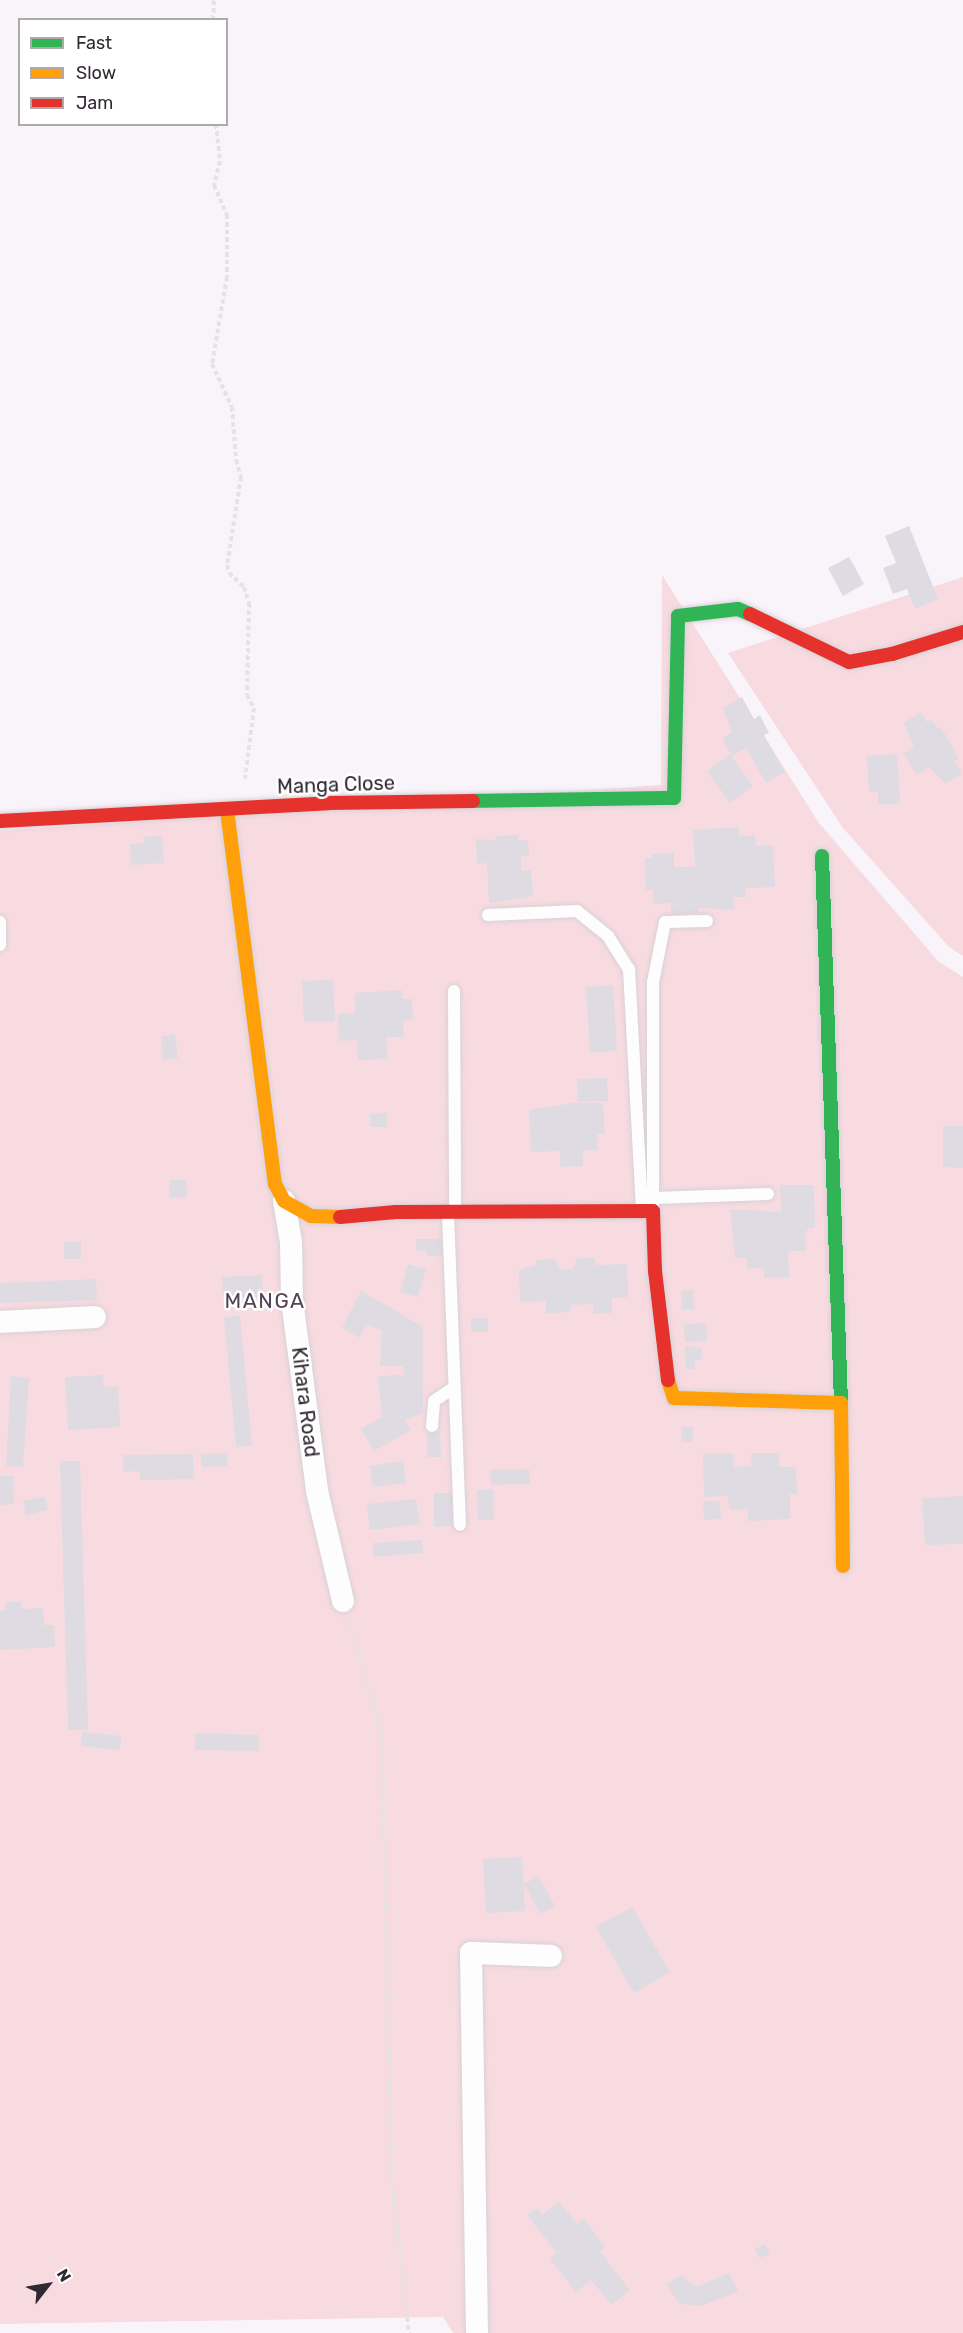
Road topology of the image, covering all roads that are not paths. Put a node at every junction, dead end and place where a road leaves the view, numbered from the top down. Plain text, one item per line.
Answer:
1 (963, 632) edge
2 (227, 810) junction
3 (0, 821) edge
4 (822, 856) dead end
5 (488, 915) dead end
6 (706, 921) dead end
7 (0, 922) edge
8 (0, 945) edge
9 (453, 991) dead end
10 (768, 1194) dead end
11 (284, 1201) junction
12 (649, 1207) junction
13 (452, 1213) junction
14 (95, 1317) dead end
15 (0, 1322) edge
16 (455, 1387) junction
17 (841, 1403) junction
18 (432, 1426) dead end
19 (460, 1525) dead end
20 (843, 1566) dead end
21 (343, 1601) road end
22 (551, 1956) dead end
23 (477, 2333) edge

1 - 2 street, Manga Close
2 - 3 street, Manga Close
2 - 11 street
4 - 17 street
5 - 12 lane
6 - 12 lane
7 - 8 lane
9 - 13 lane
10 - 12 lane
11 - 13 street
11 - 21 street, Kihara Road
12 - 13 street
12 - 17 street
13 - 16 lane
14 - 15 street
16 - 18 lane
16 - 19 lane
17 - 20 street
22 - 23 street

